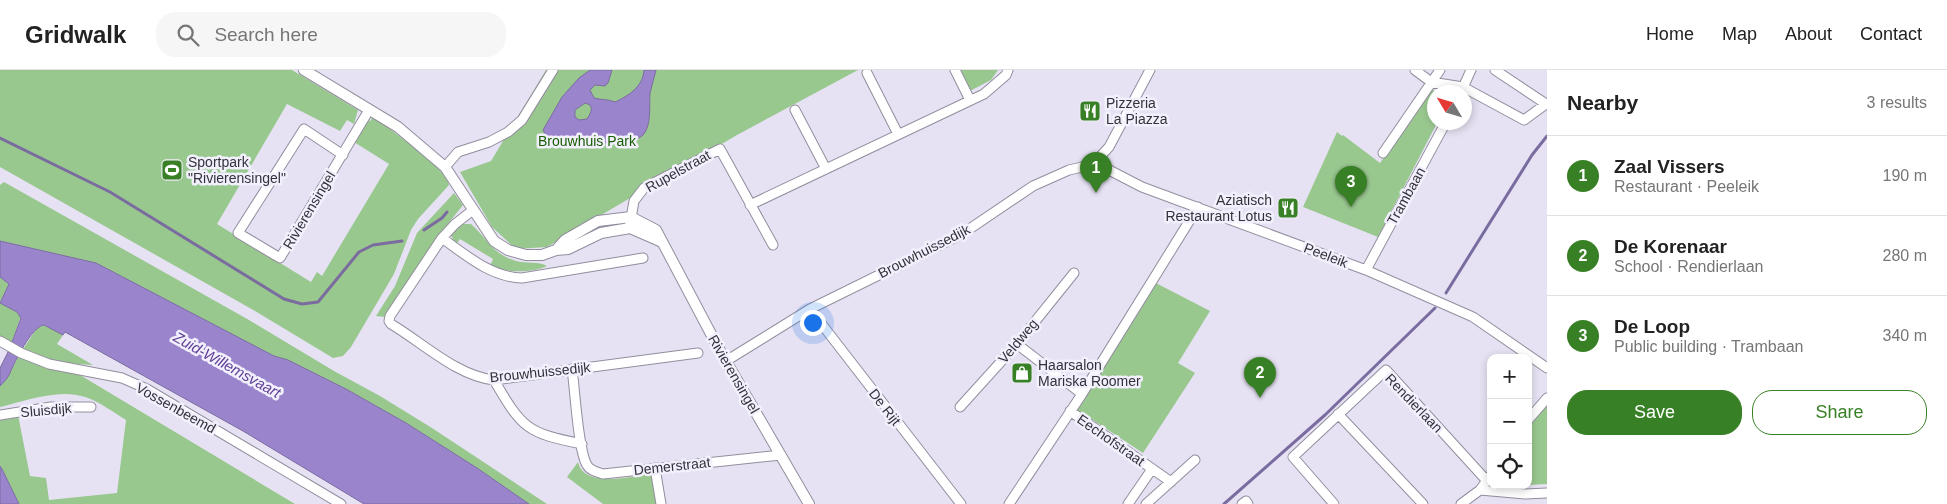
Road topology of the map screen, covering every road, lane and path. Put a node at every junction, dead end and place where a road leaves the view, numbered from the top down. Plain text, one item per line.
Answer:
1 (304, 70) edge
2 (553, 70) edge
3 (955, 70) edge
4 (1008, 70) edge
5 (1150, 70) edge
6 (1415, 70) edge
7 (1440, 70) edge
8 (1471, 70) edge
9 (1495, 70) edge
10 (867, 73) dead end
11 (1431, 82) junction
12 (1443, 85) edge
13 (1464, 85) edge
14 (1472, 95) edge
15 (970, 100) junction
16 (369, 110) junction
17 (795, 110) dead end
18 (1442, 130) edge
19 (898, 134) junction
20 (1383, 153) dead end
21 (343, 155) junction
22 (1097, 160) junction
23 (445, 167) junction
24 (826, 169) junction
25 (750, 205) junction
26 (1198, 207) junction
27 (473, 210) junction
28 (632, 216) junction
29 (630, 228) junction
30 (442, 238) junction
31 (662, 242) junction
32 (773, 246) dead end
33 (556, 250) junction
34 (643, 258) dead end
35 (1366, 270) junction
36 (1074, 273) dead end
37 (810, 309) junction
38 (0, 341) edge
39 (1016, 344) junction
40 (698, 352) dead end
41 (726, 360) junction
42 (1547, 368) edge
43 (572, 369) junction
44 (494, 380) junction
45 (1082, 394) junction
46 (1547, 398) edge
47 (91, 407) dead end
48 (960, 407) dead end
49 (1070, 411) junction
50 (1338, 414) junction
51 (1532, 415) edge
52 (0, 416) edge
53 (582, 444) junction
54 (781, 455) junction
55 (1195, 460) dead end
56 (656, 468) junction
57 (1152, 469) junction
58 (1487, 476) edge
59 (1487, 481) edge
60 (1171, 482) junction
61 (1480, 490) junction
62 (1547, 493) edge
63 (660, 500) edge
64 (341, 504) edge
65 (669, 504) edge
66 (809, 504) edge
67 (961, 504) edge
68 (1009, 504) edge
69 (1128, 504) edge
70 (1146, 504) edge
71 (1242, 504) edge
72 (1248, 504) edge
73 (1334, 504) edge
74 (1423, 504) edge
75 (1461, 504) edge

1 - 16 street
2 - 23 street
3 - 15 street
4 - 15 street
5 - 22 street
6 - 11 street
7 - 11 street
8 - 13 street
9 - 14 street
10 - 19 street
11 - 12 street
11 - 20 street
15 - 19 street
16 - 21 street, Rivierensingel
16 - 23 street
17 - 24 street
18 - 35 street, Trambaan
19 - 24 street
21 - 21 street, Rivierensingel
22 - 26 street, Peeleik
22 - 37 street, Brouwhuissedijk
23 - 27 street
24 - 25 street
25 - 28 street, Rupelstraat
25 - 32 street, Rupelstraat
26 - 35 street, Peeleik
26 - 45 street
27 - 30 street, Brouwhuissedijk
27 - 33 street
28 - 29 street, Rupelstraat
28 - 31 street, Rivierensingel
28 - 33 street
29 - 31 street
29 - 33 street
30 - 34 street
30 - 44 street, Brouwhuissedijk
31 - 41 street, Rivierensingel
35 - 42 street, Peeleik
36 - 39 street, Veldweg
37 - 41 street, Brouwhuissedijk
37 - 67 street, De Rijt
38 - 64 street, Vossenbeemd
39 - 45 street
39 - 48 street, Veldweg
40 - 43 street, Brouwhuissedijk
41 - 54 street, Rivierensingel
43 - 44 street, Brouwhuissedijk
43 - 53 street, Demerstraat
44 - 53 street
45 - 49 street
46 - 51 street
47 - 52 street, Sluisdijk
49 - 57 street, Eechofstraat
49 - 68 street
50 - 58 street, Rendierlaan
50 - 73 street, Rendierlaan
50 - 74 street
53 - 56 street, Demerstraat
54 - 56 street, Demerstraat
54 - 66 street, Rivierensingel
55 - 60 street
56 - 63 street
57 - 60 street, Eechofstraat
57 - 69 street, Eechofstraat
59 - 61 street
60 - 70 street
61 - 62 street
61 - 75 street
63 - 65 street
71 - 72 street

